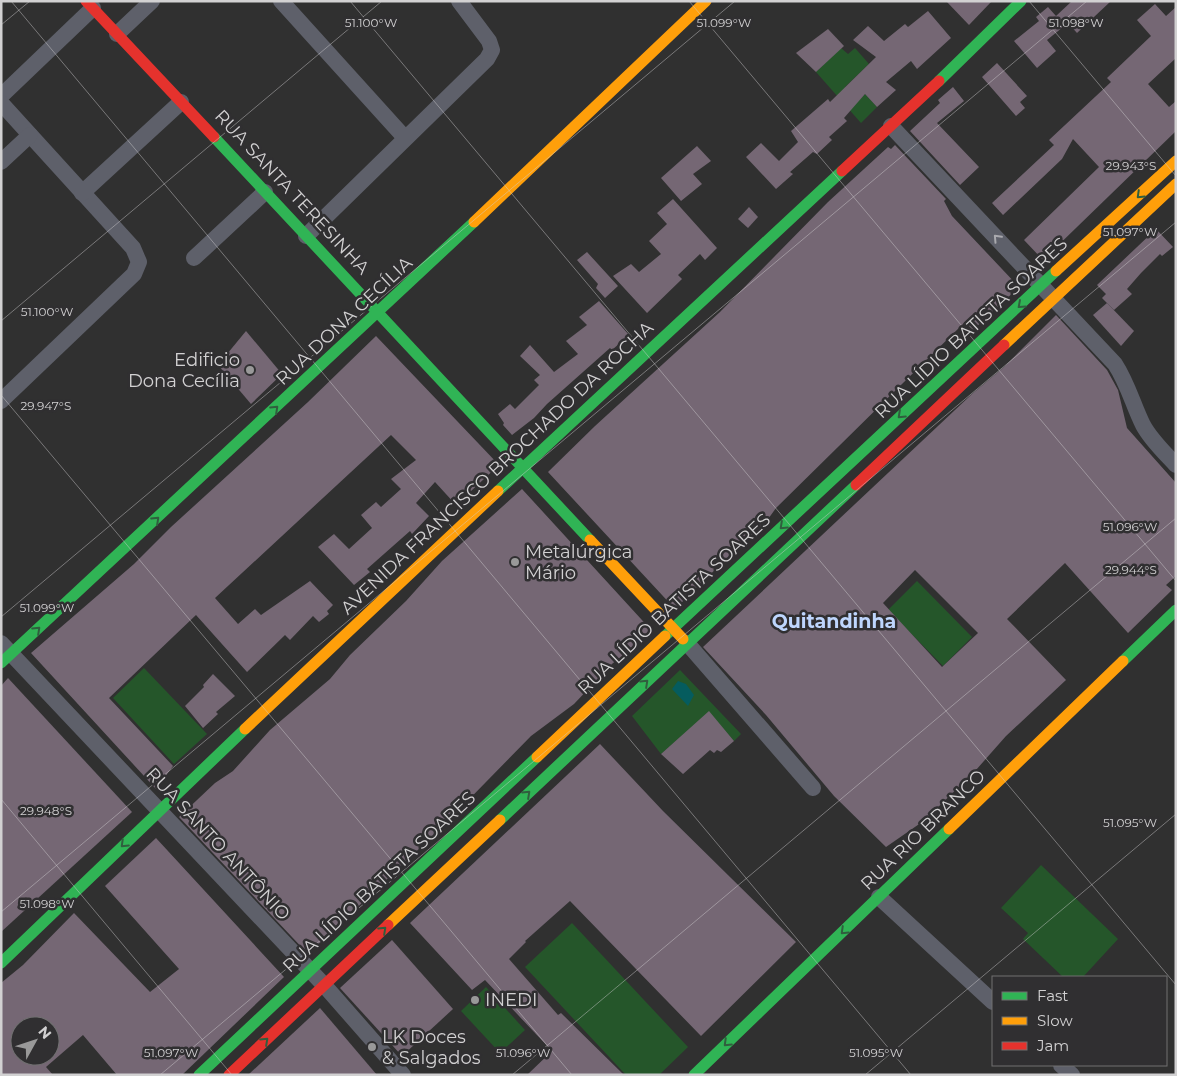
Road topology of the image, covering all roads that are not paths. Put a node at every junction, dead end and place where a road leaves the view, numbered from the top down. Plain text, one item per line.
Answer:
1 (152, 1) edge
2 (281, 1) edge
3 (706, 1) edge
4 (468, 4) edge
5 (1013, 4) edge
6 (90, 5) edge
7 (117, 34) junction
8 (1, 96) edge
9 (181, 102) junction
10 (1, 103) edge
11 (891, 126) junction
12 (30, 135) junction
13 (405, 138) junction
14 (1176, 161) edge
15 (1, 162) edge
16 (1176, 184) edge
17 (265, 192) junction
18 (82, 193) junction
19 (306, 236) junction
20 (194, 258) dead end
21 (1042, 286) junction
22 (1054, 299) junction
23 (378, 314) junction
24 (969, 353) junction
25 (982, 366) junction
26 (1, 401) edge
27 (1176, 465) edge
28 (521, 467) junction
29 (812, 499) junction
30 (826, 513) junction
31 (1176, 610) edge
32 (673, 628) junction
33 (687, 643) junction
34 (5, 653) edge
35 (541, 753) junction
36 (554, 769) junction
37 (813, 788) dead end
38 (492, 799) junction
39 (159, 810) junction
40 (506, 814) junction
41 (391, 895) junction
42 (879, 897) junction
43 (404, 910) junction
44 (1, 963) edge
45 (310, 971) junction
46 (324, 986) junction
47 (992, 1001) edge
48 (1062, 1066) edge
49 (203, 1073) edge
50 (229, 1075) edge
51 (403, 1075) edge
52 (694, 1075) edge
53 (1072, 1075) edge

1 - 7 street
2 - 13 street
3 - 23 street, RUA DONA CECÍLIA
4 - 13 street
5 - 11 street, AVENIDA FRANCISCO BROCHADO DA ROCHA
6 - 7 street, RUA SANTA TERESINHA
6 - 8 street
7 - 9 street, RUA SANTA TERESINHA
9 - 17 street, RUA SANTA TERESINHA
9 - 18 street
10 - 12 street
21 -> 11 street
11 - 28 street, AVENIDA FRANCISCO BROCHADO DA ROCHA
12 - 15 street
12 - 18 street
13 - 19 street
14 -> 21 street, RUA LÍDIO BATISTA SOARES
16 - 22 street, RUA LÍDIO BATISTA SOARES
17 - 19 street, RUA SANTA TERESINHA
17 - 20 street
18 - 26 street
19 - 23 street, RUA SANTA TERESINHA
21 - 22 street
21 -> 24 street, RUA LÍDIO BATISTA SOARES
22 - 25 street, RUA LÍDIO BATISTA SOARES
22 - 27 street
23 - 28 street, RUA SANTA TERESINHA
34 -> 23 street, RUA DONA CECÍLIA
24 - 25 street
24 -> 29 street, RUA LÍDIO BATISTA SOARES
25 - 30 street, RUA LÍDIO BATISTA SOARES
28 - 32 street, RUA SANTA TERESINHA
28 - 39 street, AVENIDA FRANCISCO BROCHADO DA ROCHA
29 - 30 street
29 -> 32 street, RUA LÍDIO BATISTA SOARES
30 - 33 street, RUA LÍDIO BATISTA SOARES
31 - 42 street, RUA RIO BRANCO
32 - 33 street, RUA SANTA TERESINHA
32 - 35 street, RUA LÍDIO BATISTA SOARES
36 -> 33 street, RUA LÍDIO BATISTA SOARES
33 - 37 street, RUA SANTA TERESINHA
34 - 39 street, RUA SANTO ANTÔNIO
35 - 36 street
35 - 38 street, RUA LÍDIO BATISTA SOARES
40 -> 36 street, RUA LÍDIO BATISTA SOARES
38 - 40 street
38 - 41 street, RUA LÍDIO BATISTA SOARES
39 -> 44 street, AVENIDA FRANCISCO BROCHADO DA ROCHA
39 - 45 street, RUA SANTO ANTÔNIO
40 - 43 street, RUA LÍDIO BATISTA SOARES
41 - 43 street
41 - 45 street, RUA LÍDIO BATISTA SOARES
42 - 47 street
42 -> 52 street, RUA RIO BRANCO
46 -> 43 street, RUA LÍDIO BATISTA SOARES
45 - 46 street, RUA SANTO ANTÔNIO
45 - 49 street, RUA LÍDIO BATISTA SOARES
50 -> 46 street, RUA LÍDIO BATISTA SOARES
46 - 51 street, RUA SANTO ANTÔNIO
48 - 53 street

